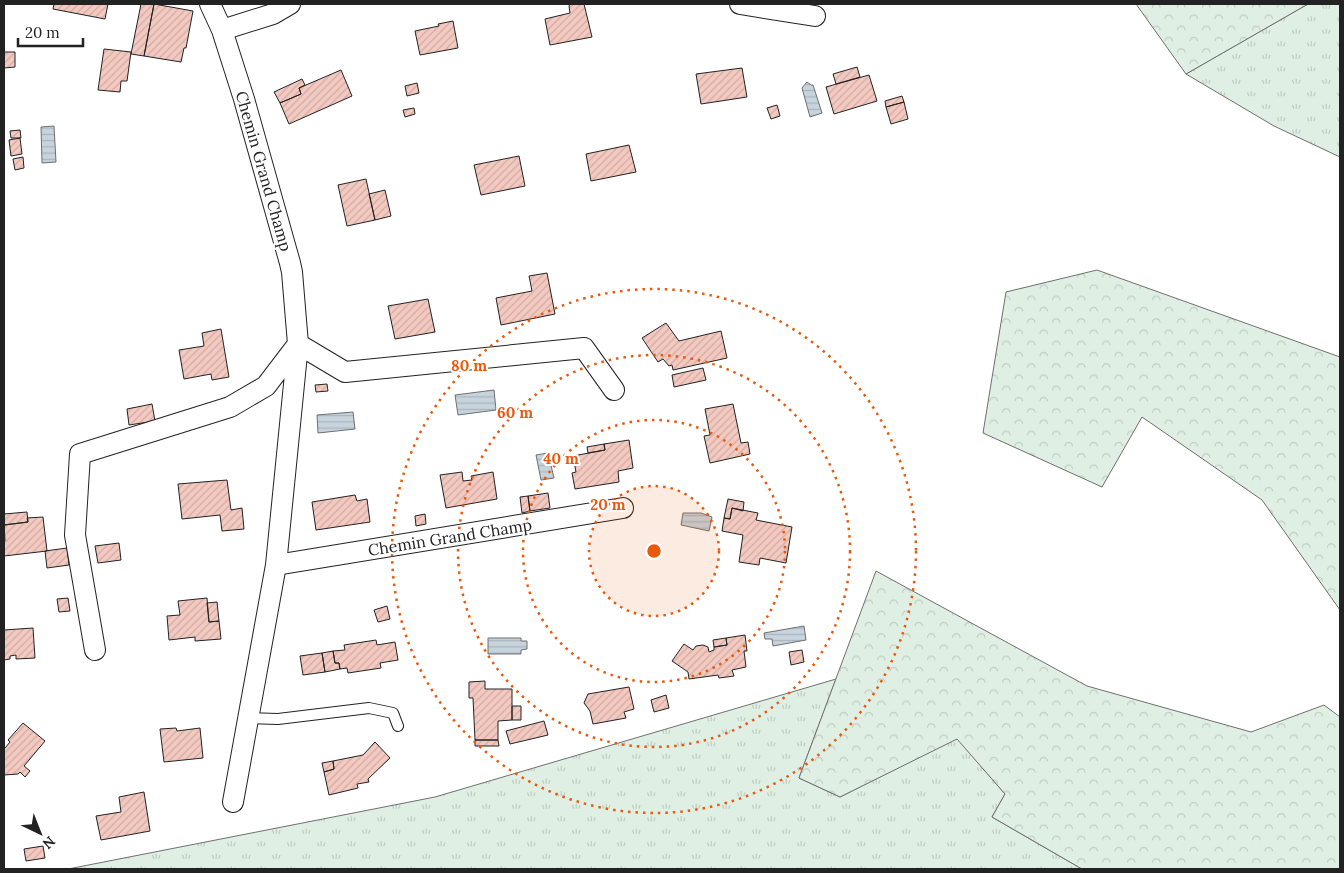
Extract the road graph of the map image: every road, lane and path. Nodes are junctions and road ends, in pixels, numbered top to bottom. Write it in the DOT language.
graph roads {
  1 [pos="206,4"];
  2 [pos="290,4"];
  3 [pos="740,4"];
  4 [pos="815,16"];
  5 [pos="222,30"];
  6 [pos="298,344"];
  7 [pos="614,390"];
  8 [pos="623,508"];
  9 [pos="276,565"];
  10 [pos="95,650"];
  11 [pos="248,718"];
  12 [pos="398,726"];
  13 [pos="233,802"];
  1 -- 5 [label="street, Chemin Grand Champ"];
  2 -- 5 [label="street"];
  3 -- 4 [label="street"];
  5 -- 6 [label="street, Chemin Grand Champ"];
  6 -- 7 [label="street"];
  6 -- 9 [label="street, Chemin Grand Champ"];
  6 -- 10 [label="street"];
  8 -- 9 [label="street, Chemin Grand Champ"];
  9 -- 11 [label="street, Chemin Grand Champ"];
  11 -- 12 [label="lane"];
  11 -- 13 [label="street, Chemin Grand Champ"];
}
